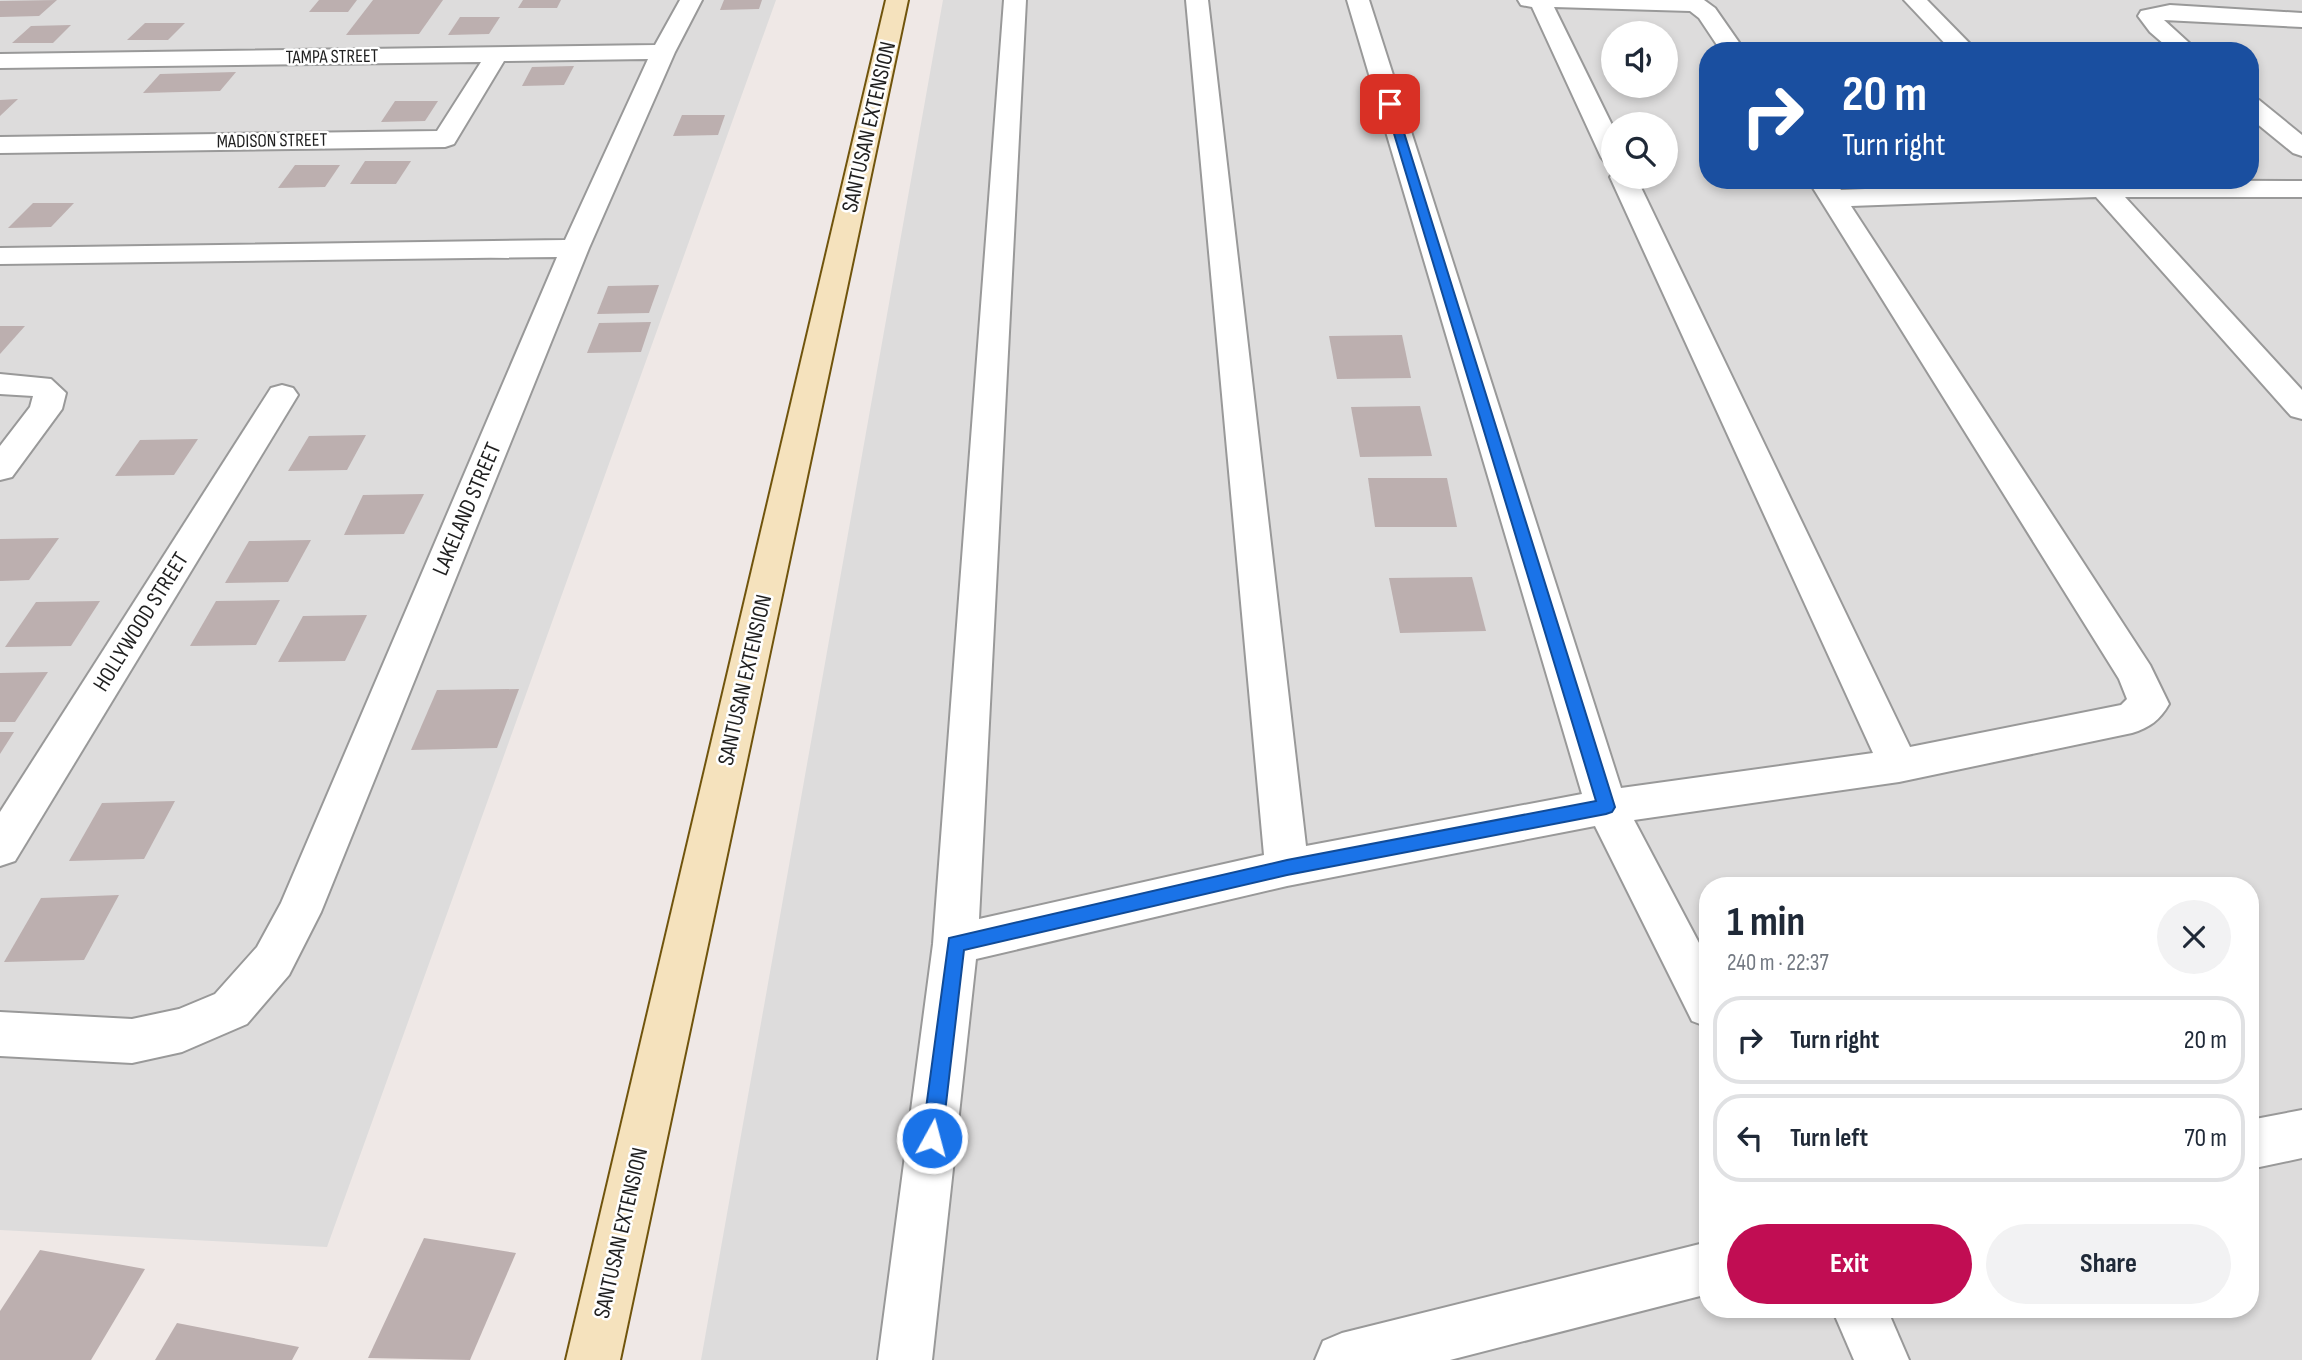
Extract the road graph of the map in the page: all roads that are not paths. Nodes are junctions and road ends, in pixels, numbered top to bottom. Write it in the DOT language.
graph roads {
  1 [pos="691,0"];
  2 [pos="897,0"];
  3 [pos="1015,0"];
  4 [pos="1197,0"];
  5 [pos="1358,0"];
  6 [pos="1914,0"];
  7 [pos="1535,1"];
  8 [pos="2302,20"];
  9 [pos="1727,42"];
  10 [pos="1956,42"];
  11 [pos="2176,42"];
  12 [pos="663,52"];
  13 [pos="497,54"];
  14 [pos="0,61"];
  15 [pos="2259,112"];
  16 [pos="1601,131"];
  17 [pos="0,145"];
  18 [pos="2302,148"];
  19 [pos="2259,188"];
  20 [pos="1629,189"];
  21 [pos="1827,189"];
  22 [pos="2104,189"];
  23 [pos="2302,189"];
  24 [pos="575,247"];
  25 [pos="0,256"];
  26 [pos="0,384"];
  27 [pos="282,395"];
  28 [pos="2302,409"];
  29 [pos="0,469"];
  30 [pos="1899,766"];
  31 [pos="1606,807"];
  32 [pos="0,848"];
  33 [pos="1287,868"];
  34 [pos="955,944"];
  35 [pos="1699,988"];
  36 [pos="0,1034"];
  37 [pos="2302,1134"];
  38 [pos="2259,1143"];
  39 [pos="1699,1270"];
  40 [pos="1863,1318"];
  41 [pos="593,1360"];
  42 [pos="905,1360"];
  43 [pos="1342,1360"];
  44 [pos="1882,1360"];
  1 -- 12 [label="street, LAKELAND STREET"];
  2 -- 41 [label="street, SANTUSAN EXTENSION"];
  3 -- 34 [label="street"];
  4 -- 33 [label="street"];
  5 -- 31 [label="street"];
  6 -- 10 [label="street"];
  7 -- 9 [label="street"];
  7 -- 16 [label="street"];
  8 -- 11 [label="street"];
  12 -- 13 [label="street, TAMPA STREET"];
  12 -- 24 [label="street, LAKELAND STREET"];
  13 -- 14 [label="street, TAMPA STREET"];
  13 -- 17 [label="street, MADISON STREET"];
  15 -- 18 [label="street"];
  19 -- 23 [label="street"];
  20 -- 30 [label="street"];
  21 -- 30 [label="street"];
  22 -- 28 [label="street"];
  24 -- 25 [label="street"];
  24 -- 36 [label="street, LAKELAND STREET"];
  26 -- 29 [label="street"];
  27 -- 32 [label="street, HOLLYWOOD STREET"];
  30 -- 31 [label="street"];
  31 -- 33 [label="street"];
  31 -- 35 [label="street"];
  33 -- 34 [label="street"];
  34 -- 42 [label="street"];
  37 -- 38 [label="street"];
  39 -- 43 [label="street"];
  40 -- 44 [label="street"];
}
